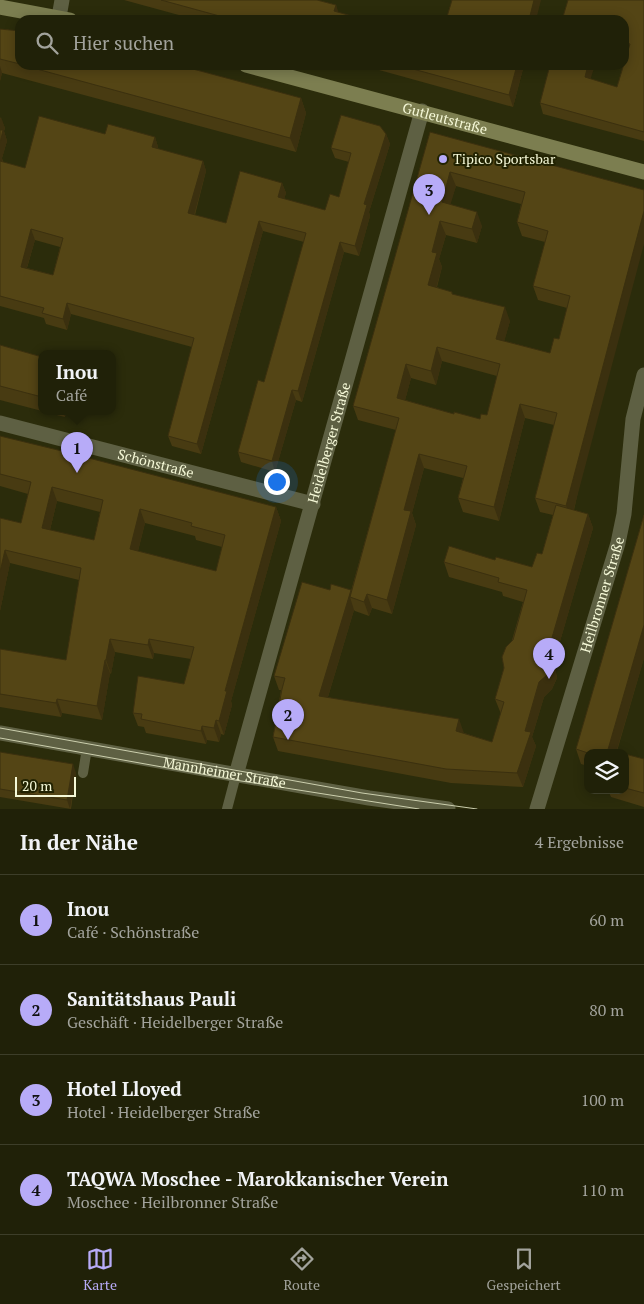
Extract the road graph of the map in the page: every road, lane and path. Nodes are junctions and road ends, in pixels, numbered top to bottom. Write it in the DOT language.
graph roads {
  1 [pos="62,0"];
  2 [pos="0,7"];
  3 [pos="43,15"];
  4 [pos="64,15"];
  5 [pos="265,70"];
  6 [pos="422,111"];
  7 [pos="644,172"];
  8 [pos="644,375"];
  9 [pos="0,423"];
  10 [pos="313,504"];
  11 [pos="0,733"];
  12 [pos="86,748"];
  13 [pos="83,773"];
  14 [pos="236,775"];
  15 [pos="226,809"];
  16 [pos="448,809"];
  17 [pos="537,809"];
  1 -- 4 [label="street"];
  2 -- 3 [label="main road"];
  5 -- 6 [label="main road, Gutleutstraße"];
  6 -- 7 [label="main road, Gutleutstraße"];
  6 -- 10 [label="street, Heidelberger Straße"];
  8 -- 17 [label="street, Heilbronner Straße"];
  9 -- 10 [label="street, Schönstraße"];
  10 -- 14 [label="street, Heidelberger Straße"];
  11 -- 12 [label="street, Mannheimer Straße"];
  12 -- 13 [label="lane"];
  12 -- 14 [label="street, Mannheimer Straße"];
  14 -- 15 [label="lane"];
  14 -- 16 [label="street, Mannheimer Straße"];
}
